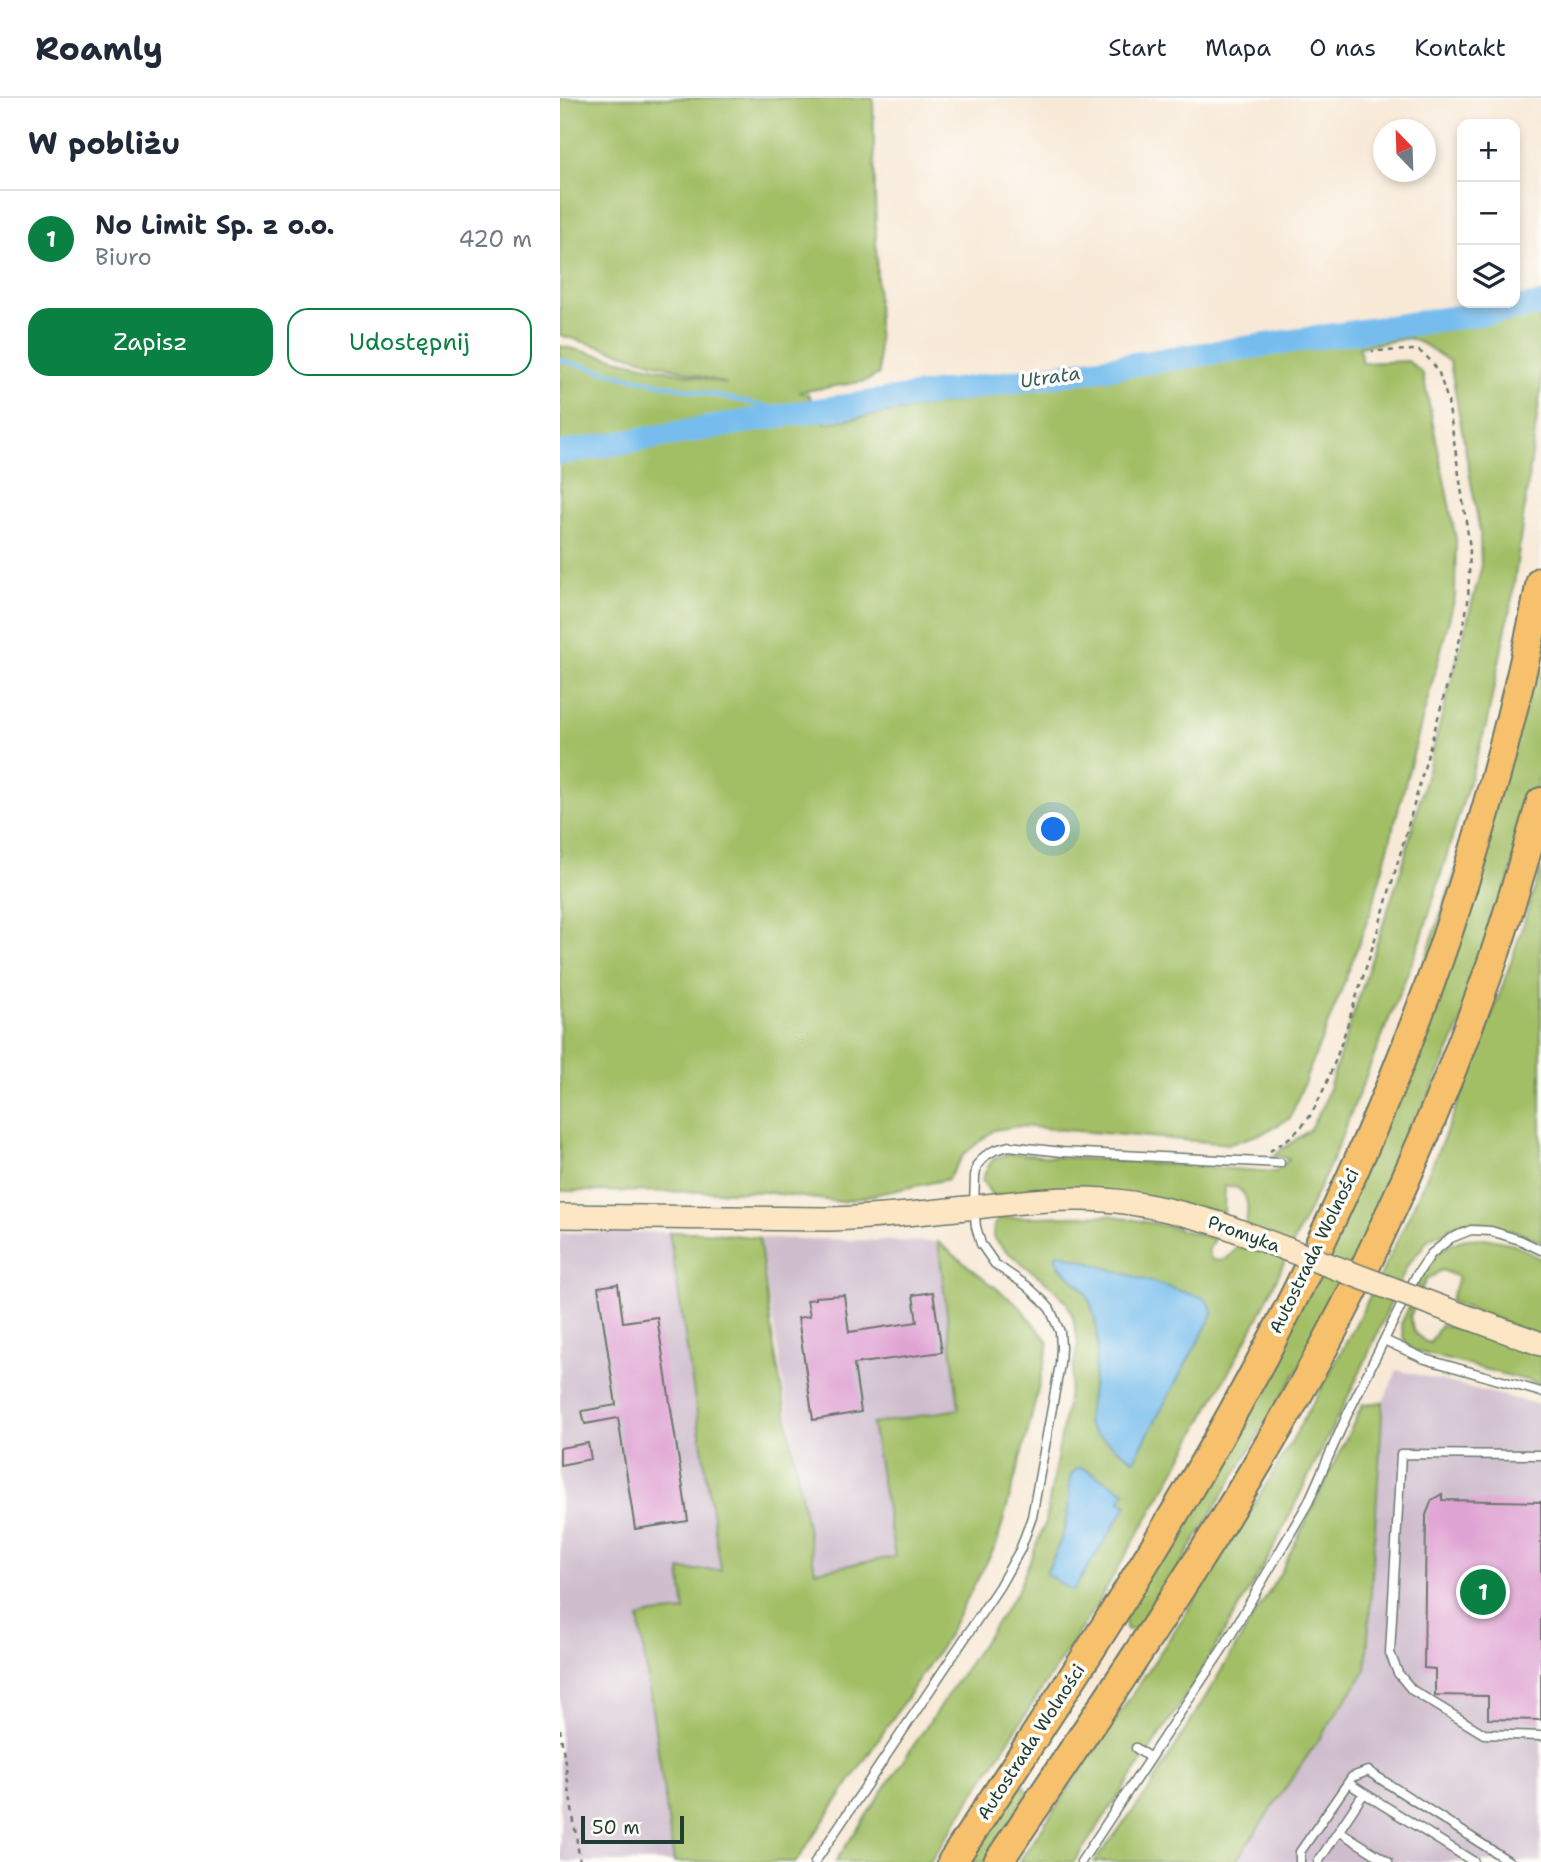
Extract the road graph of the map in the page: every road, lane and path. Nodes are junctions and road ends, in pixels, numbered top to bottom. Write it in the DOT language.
graph roads {
  1 [pos="1372,351"];
  2 [pos="1541,581"];
  3 [pos="1541,802"];
  4 [pos="1256,1161"];
  5 [pos="1280,1163"];
  6 [pos="974,1207"];
  7 [pos="560,1216"];
  8 [pos="1541,1250"];
  9 [pos="1384,1340"];
  10 [pos="1541,1344"];
  11 [pos="1541,1392"];
  12 [pos="1541,1455"];
  13 [pos="560,1729"];
  14 [pos="1541,1736"];
  15 [pos="1136,1748"];
  16 [pos="562,1753"];
  17 [pos="1150,1758"];
  18 [pos="1348,1783"];
  19 [pos="1364,1793"];
  20 [pos="1339,1831"];
  21 [pos="580,1862"];
  22 [pos="815,1862"];
  23 [pos="952,1862"];
  24 [pos="998,1862"];
  25 [pos="1081,1862"];
  26 [pos="1300,1862"];
  27 [pos="1318,1862"];
  28 [pos="1388,1862"];
  29 [pos="1474,1862"];
  30 [pos="1510,1862"];
  1 -- 4 [label="path"];
  2 -- 23 [label="highway, Autostrada Wolności"];
  3 -- 24 [label="highway"];
  4 -- 5 [label="lane"];
  4 -- 6 [label="lane"];
  6 -- 7 [label="street, Promyka"];
  6 -- 10 [label="street, Promyka, bridge"];
  6 -- 22 [label="lane"];
  8 -- 9 [label="lane"];
  9 -- 11 [label="lane"];
  9 -- 17 [label="lane"];
  12 -- 14 [label="lane"];
  13 -- 16 [label="path"];
  15 -- 17 [label="lane"];
  16 -- 21 [label="path"];
  17 -- 25 [label="lane"];
  18 -- 19 [label="lane"];
  18 -- 26 [label="lane"];
  18 -- 30 [label="lane"];
  19 -- 20 [label="lane"];
  19 -- 29 [label="lane"];
  20 -- 27 [label="lane"];
  20 -- 28 [label="lane"];
}
